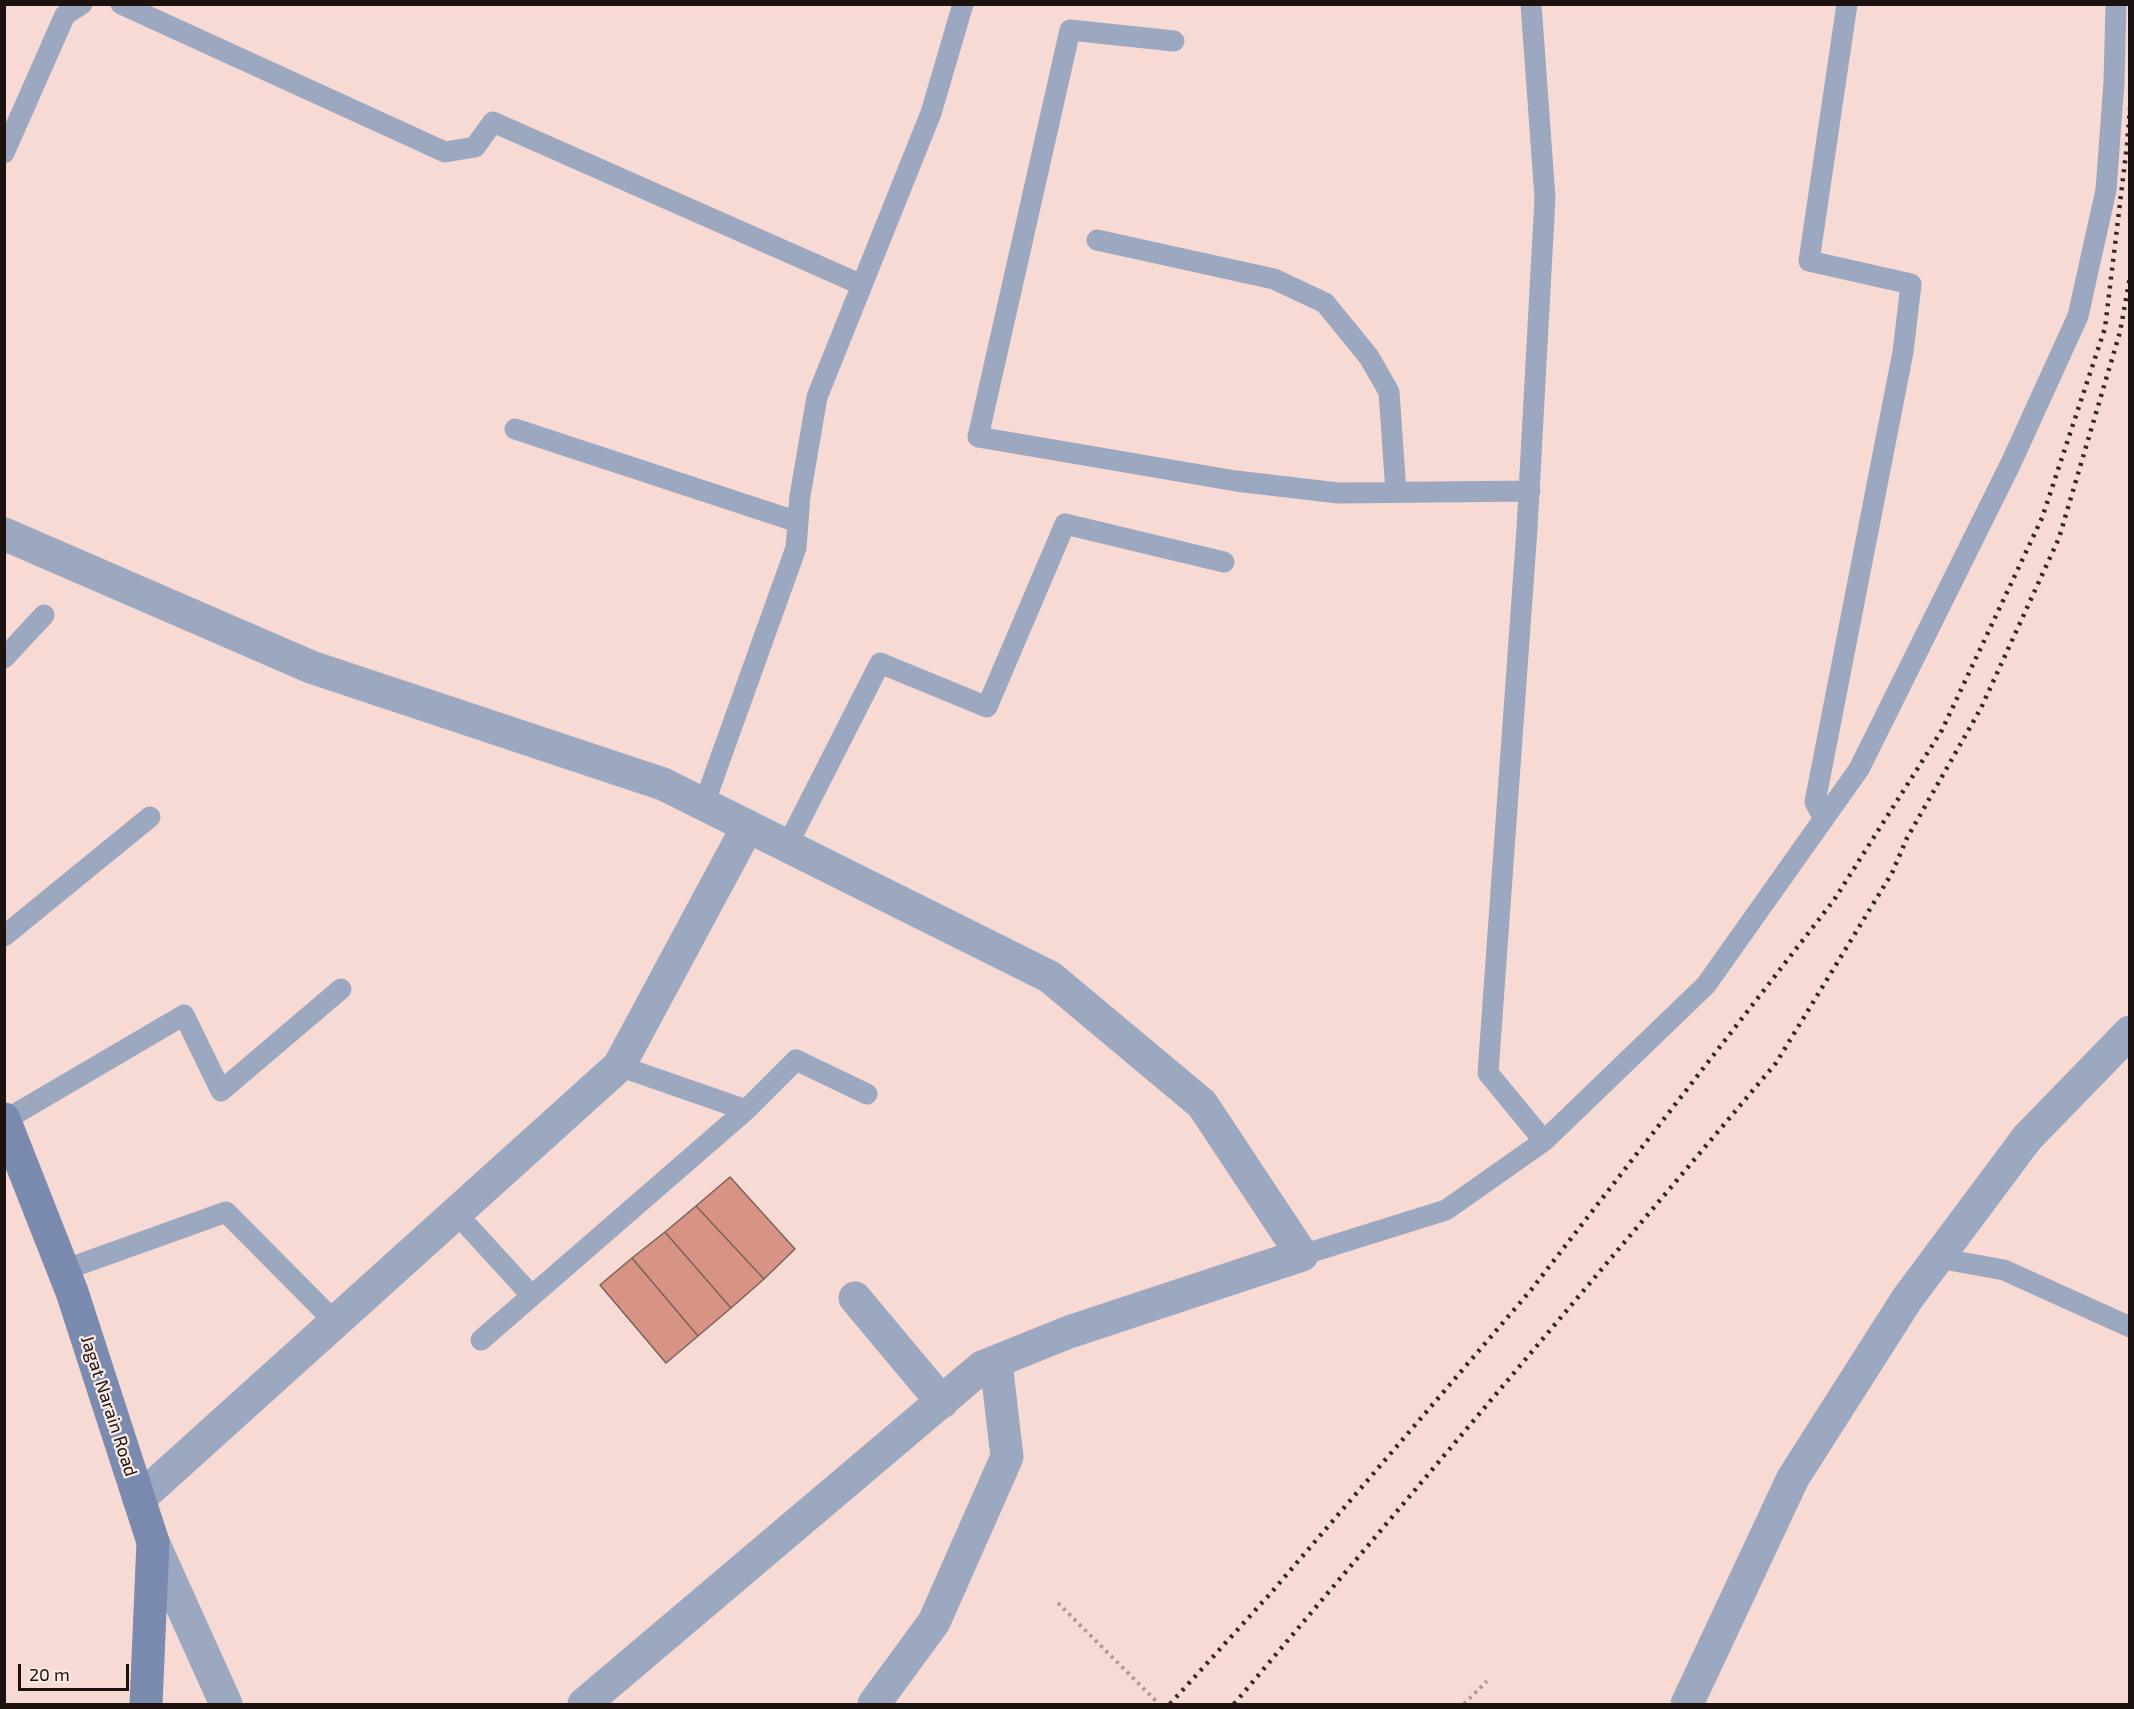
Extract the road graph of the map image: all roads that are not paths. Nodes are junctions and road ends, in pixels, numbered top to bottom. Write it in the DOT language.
graph roads {
  1 [pos="82,4"];
  2 [pos="121,4"];
  3 [pos="963,4"];
  4 [pos="1531,4"];
  5 [pos="1847,4"];
  6 [pos="2116,4"];
  7 [pos="1174,42"];
  8 [pos="11,121"];
  9 [pos="4,153"];
  10 [pos="1097,240"];
  11 [pos="862,285"];
  12 [pos="515,429"];
  13 [pos="1530,491"];
  14 [pos="1396,492"];
  15 [pos="798,522"];
  16 [pos="4,534"];
  17 [pos="1224,562"];
  18 [pos="44,615"];
  19 [pos="4,658"];
  20 [pos="704,804"];
  21 [pos="150,817"];
  22 [pos="1824,819"];
  23 [pos="748,826"];
  24 [pos="787,846"];
  25 [pos="4,936"];
  26 [pos="341,988"];
  27 [pos="2125,1046"];
  28 [pos="619,1066"];
  29 [pos="867,1094"];
  30 [pos="746,1110"];
  31 [pos="5,1120"];
  32 [pos="1544,1141"];
  33 [pos="456,1213"];
  34 [pos="1302,1255"];
  35 [pos="1938,1258"];
  36 [pos="64,1270"];
  37 [pos="532,1296"];
  38 [pos="855,1298"];
  39 [pos="335,1322"];
  40 [pos="2130,1327"];
  41 [pos="481,1340"];
  42 [pos="996,1362"];
  43 [pos="942,1402"];
  44 [pos="139,1499"];
  45 [pos="153,1542"];
  46 [pos="1694,1701"];
  47 [pos="146,1704"];
  48 [pos="226,1704"];
  49 [pos="584,1704"];
  50 [pos="874,1704"];
  1 -- 8 [label="lane"];
  2 -- 11 [label="lane"];
  3 -- 11 [label="lane"];
  4 -- 13 [label="lane"];
  5 -- 22 [label="lane"];
  6 -- 22 [label="lane"];
  7 -- 14 [label="lane"];
  8 -- 9 [label="lane"];
  10 -- 14 [label="lane"];
  11 -- 15 [label="lane"];
  12 -- 15 [label="lane"];
  13 -- 14 [label="lane"];
  13 -- 32 [label="lane"];
  15 -- 20 [label="lane"];
  16 -- 20 [label="street"];
  17 -- 24 [label="lane"];
  18 -- 19 [label="lane"];
  20 -- 23 [label="street"];
  21 -- 25 [label="lane"];
  22 -- 32 [label="lane"];
  23 -- 24 [label="street"];
  23 -- 28 [label="street"];
  24 -- 34 [label="street"];
  26 -- 31 [label="lane"];
  27 -- 35 [label="street"];
  28 -- 30 [label="lane"];
  28 -- 33 [label="street"];
  29 -- 30 [label="lane"];
  30 -- 37 [label="lane"];
  31 -- 36 [label="street, Jagat Narain Road"];
  32 -- 34 [label="lane"];
  33 -- 37 [label="lane"];
  33 -- 39 [label="street"];
  34 -- 42 [label="street"];
  35 -- 40 [label="lane"];
  35 -- 46 [label="street"];
  36 -- 39 [label="lane"];
  36 -- 44 [label="street, Jagat Narain Road"];
  37 -- 41 [label="lane"];
  38 -- 43 [label="street"];
  39 -- 44 [label="street"];
  42 -- 43 [label="street"];
  42 -- 50 [label="street"];
  43 -- 49 [label="street"];
  44 -- 45 [label="street, Jagat Narain Road"];
  45 -- 47 [label="street, Jagat Narain Road"];
  45 -- 48 [label="street"];
}
